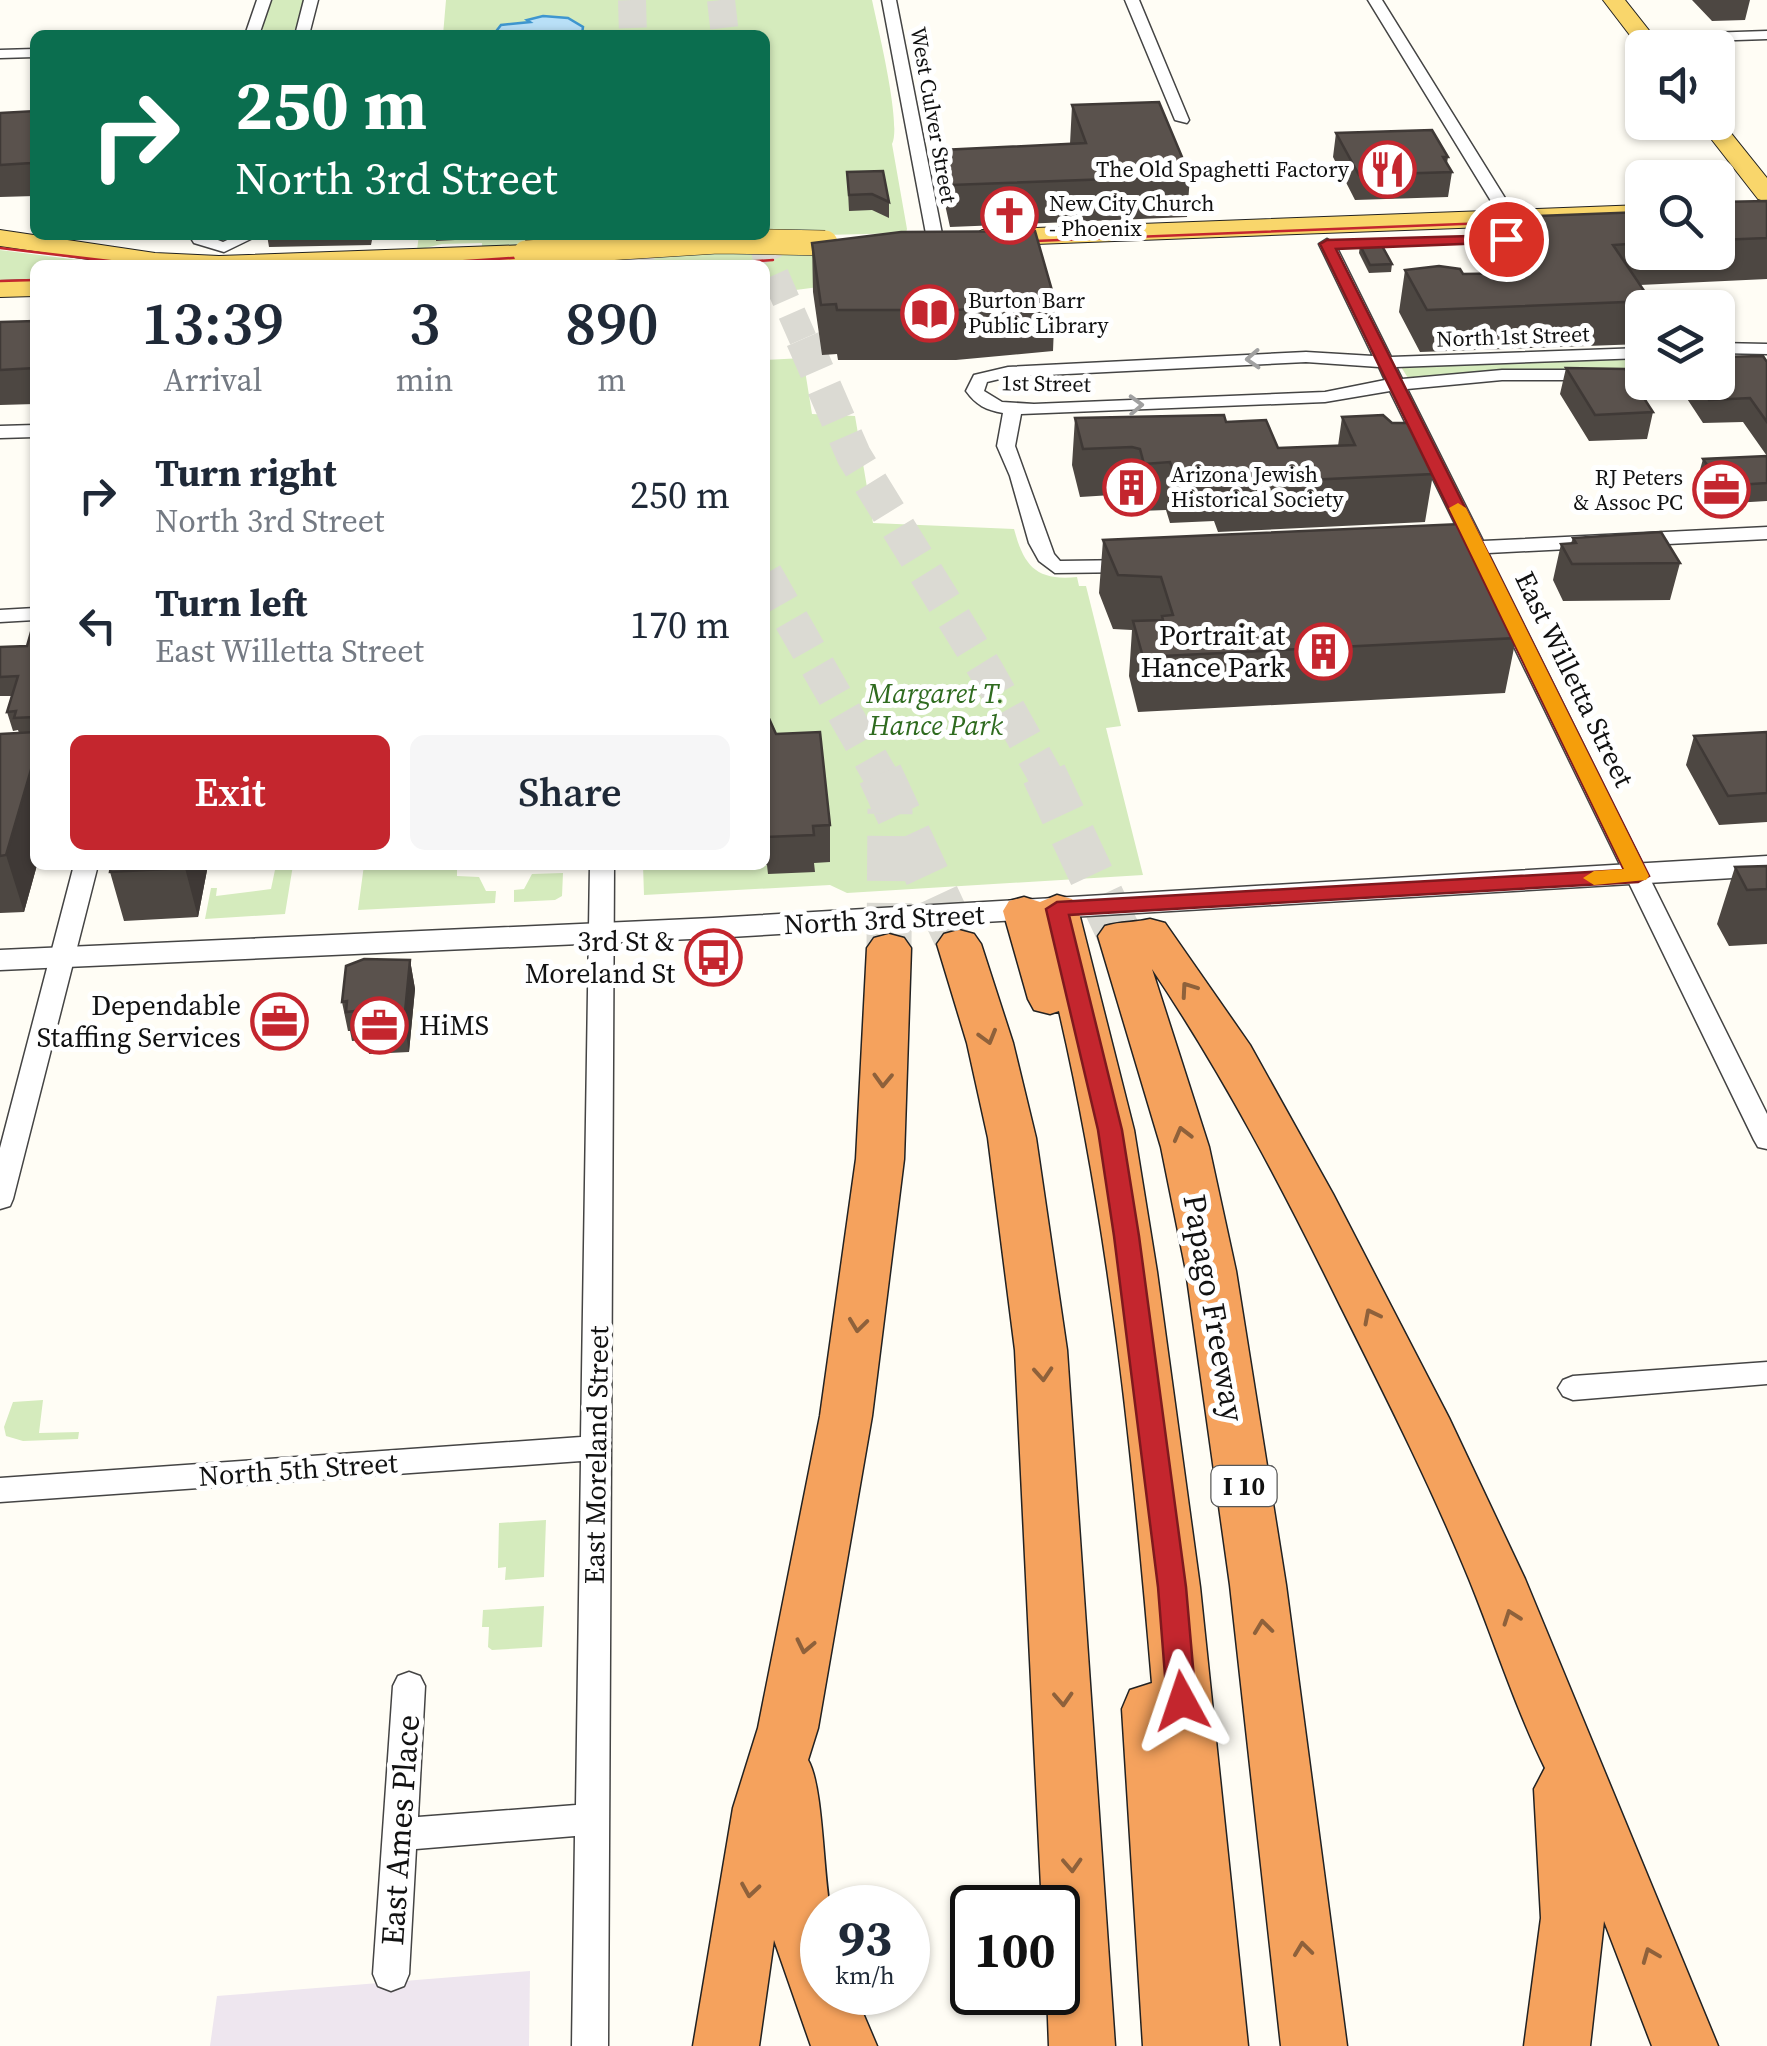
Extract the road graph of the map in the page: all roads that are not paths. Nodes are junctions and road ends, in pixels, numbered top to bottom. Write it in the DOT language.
graph roads {
  1 [pos="264,0"];
  2 [pos="311,0"];
  3 [pos="889,0"];
  4 [pos="1132,0"];
  5 [pos="1375,0"];
  6 [pos="1614,0"];
  7 [pos="254,30"];
  8 [pos="303,30"];
  9 [pos="1638,30"];
  10 [pos="1767,34"];
  11 [pos="1735,36"];
  12 [pos="30,53"];
  13 [pos="0,54"];
  14 [pos="1182,120"];
  15 [pos="1722,140"];
  16 [pos="1762,202"];
  17 [pos="1625,214"];
  18 [pos="1510,219"];
  19 [pos="1625,235"];
  20 [pos="0,238"];
  21 [pos="30,239"];
  22 [pos="45,240"];
  23 [pos="200,240"];
  24 [pos="244,240"];
  25 [pos="1327,244"];
  26 [pos="924,246"];
  27 [pos="221,256"];
  28 [pos="155,260"];
  29 [pos="155,260"];
  30 [pos="770,266"];
  31 [pos="30,288"];
  32 [pos="0,289"];
  33 [pos="1735,349"];
  34 [pos="1767,350"];
  35 [pos="1625,355"];
  36 [pos="1306,357"];
  37 [pos="1385,362"];
  38 [pos="1767,366"];
  39 [pos="1735,368"];
  40 [pos="1625,375"];
  41 [pos="1397,386"];
  42 [pos="1344,393"];
  43 [pos="1013,409"];
  44 [pos="30,431"];
  45 [pos="0,432"];
  46 [pos="1767,534"];
  47 [pos="1477,547"];
  48 [pos="1446,548"];
  49 [pos="1162,564"];
  50 [pos="30,614"];
  51 [pos="0,616"];
  52 [pos="1767,866"];
  53 [pos="85,870"];
  54 [pos="602,870"];
  55 [pos="1638,876"];
  56 [pos="1040,910"];
  57 [pos="601,932"];
  58 [pos="960,944"];
  59 [pos="889,948"];
  60 [pos="62,957"];
  61 [pos="0,960"];
  62 [pos="1767,1140"];
  63 [pos="0,1199"];
  64 [pos="1767,1373"];
  65 [pos="1573,1388"];
  66 [pos="596,1448"];
  67 [pos="0,1490"];
  68 [pos="409,1686"];
  69 [pos="1546,1709"];
  70 [pos="788,1728"];
  71 [pos="593,1819"];
  72 [pos="400,1834"];
  73 [pos="391,1974"];
  74 [pos="590,2046"];
  75 [pos="726,2046"];
  76 [pos="844,2046"];
  77 [pos="1082,2046"];
  78 [pos="1176,2046"];
  79 [pos="1215,2046"];
  80 [pos="1314,2046"];
  81 [pos="1558,2046"];
  82 [pos="1685,2046"];
  1 -- 7 [label="street"];
  2 -- 8 [label="street"];
  3 -- 26 [label="street, West Culver Street"];
  4 -- 14 [label="street"];
  5 -- 18 [label="street"];
  6 -- 9 [label="main road"];
  10 -- 11 [label="street"];
  12 -- 13 [label="street"];
  15 -- 16 [label="main road"];
  17 -- 18 [label="main road"];
  18 -- 26 [label="main road"];
  19 -- 25 [label="main road"];
  20 -- 21 [label="main road"];
  22 -- 29 [label="main road"];
  23 -- 27 [label="street"];
  24 -- 27 [label="street"];
  25 -- 26 [label="main road"];
  25 -- 37 [label="street, East Willetta Street"];
  27 -- 28 [label="main road"];
  27 -- 30 [label="main road, bridge"];
  31 -- 32 [label="main road"];
  33 -- 34 [label="street"];
  35 -- 37 [label="street, North 1st Street"];
  36 -- 37 [label="street, 1st Street"];
  36 -- 42 [label="street, 1st Street"];
  36 -- 43 [label="street, 1st Street, one-way"];
  37 -- 41 [label="street, East Willetta Street"];
  38 -- 39 [label="street"];
  40 -- 41 [label="street, North 1st Street"];
  41 -- 42 [label="street, 1st Street"];
  41 -- 47 [label="street, East Willetta Street"];
  43 -- 42 [label="street, 1st Street, one-way"];
  43 -- 49 [label="street"];
  44 -- 45 [label="street"];
  46 -- 47 [label="street"];
  47 -- 48 [label="street"];
  47 -- 55 [label="street, East Willetta Street"];
  50 -- 51 [label="street"];
  52 -- 55 [label="street, North 3rd Street"];
  53 -- 60 [label="street"];
  54 -- 57 [label="street, East Moreland Street"];
  55 -- 56 [label="street, North 3rd Street"];
  55 -- 62 [label="street, East Willetta Street"];
  56 -- 57 [label="street, North 3rd Street"];
  56 -- 78 [label="highway"];
  56 -- 79 [label="highway"];
  57 -- 60 [label="street, North 3rd Street"];
  57 -- 66 [label="street, East Moreland Street"];
  58 -- 77 [label="highway, one-way"];
  59 -- 70 [label="highway, one-way"];
  60 -- 61 [label="street, North 3rd Street"];
  60 -- 63 [label="street"];
  64 -- 65 [label="street"];
  66 -- 67 [label="street, North 5th Street"];
  66 -- 71 [label="street, East Moreland Street"];
  68 -- 72 [label="street, East Ames Place"];
  69 -- 80 [label="highway, Papago Freeway / I 10"];
  69 -- 81 [label="highway"];
  82 -- 69 [label="highway, one-way"];
  70 -- 75 [label="highway, one-way"];
  70 -- 76 [label="highway"];
  71 -- 72 [label="street"];
  71 -- 74 [label="street, East Moreland Street"];
  72 -- 73 [label="street, East Ames Place"];
}
